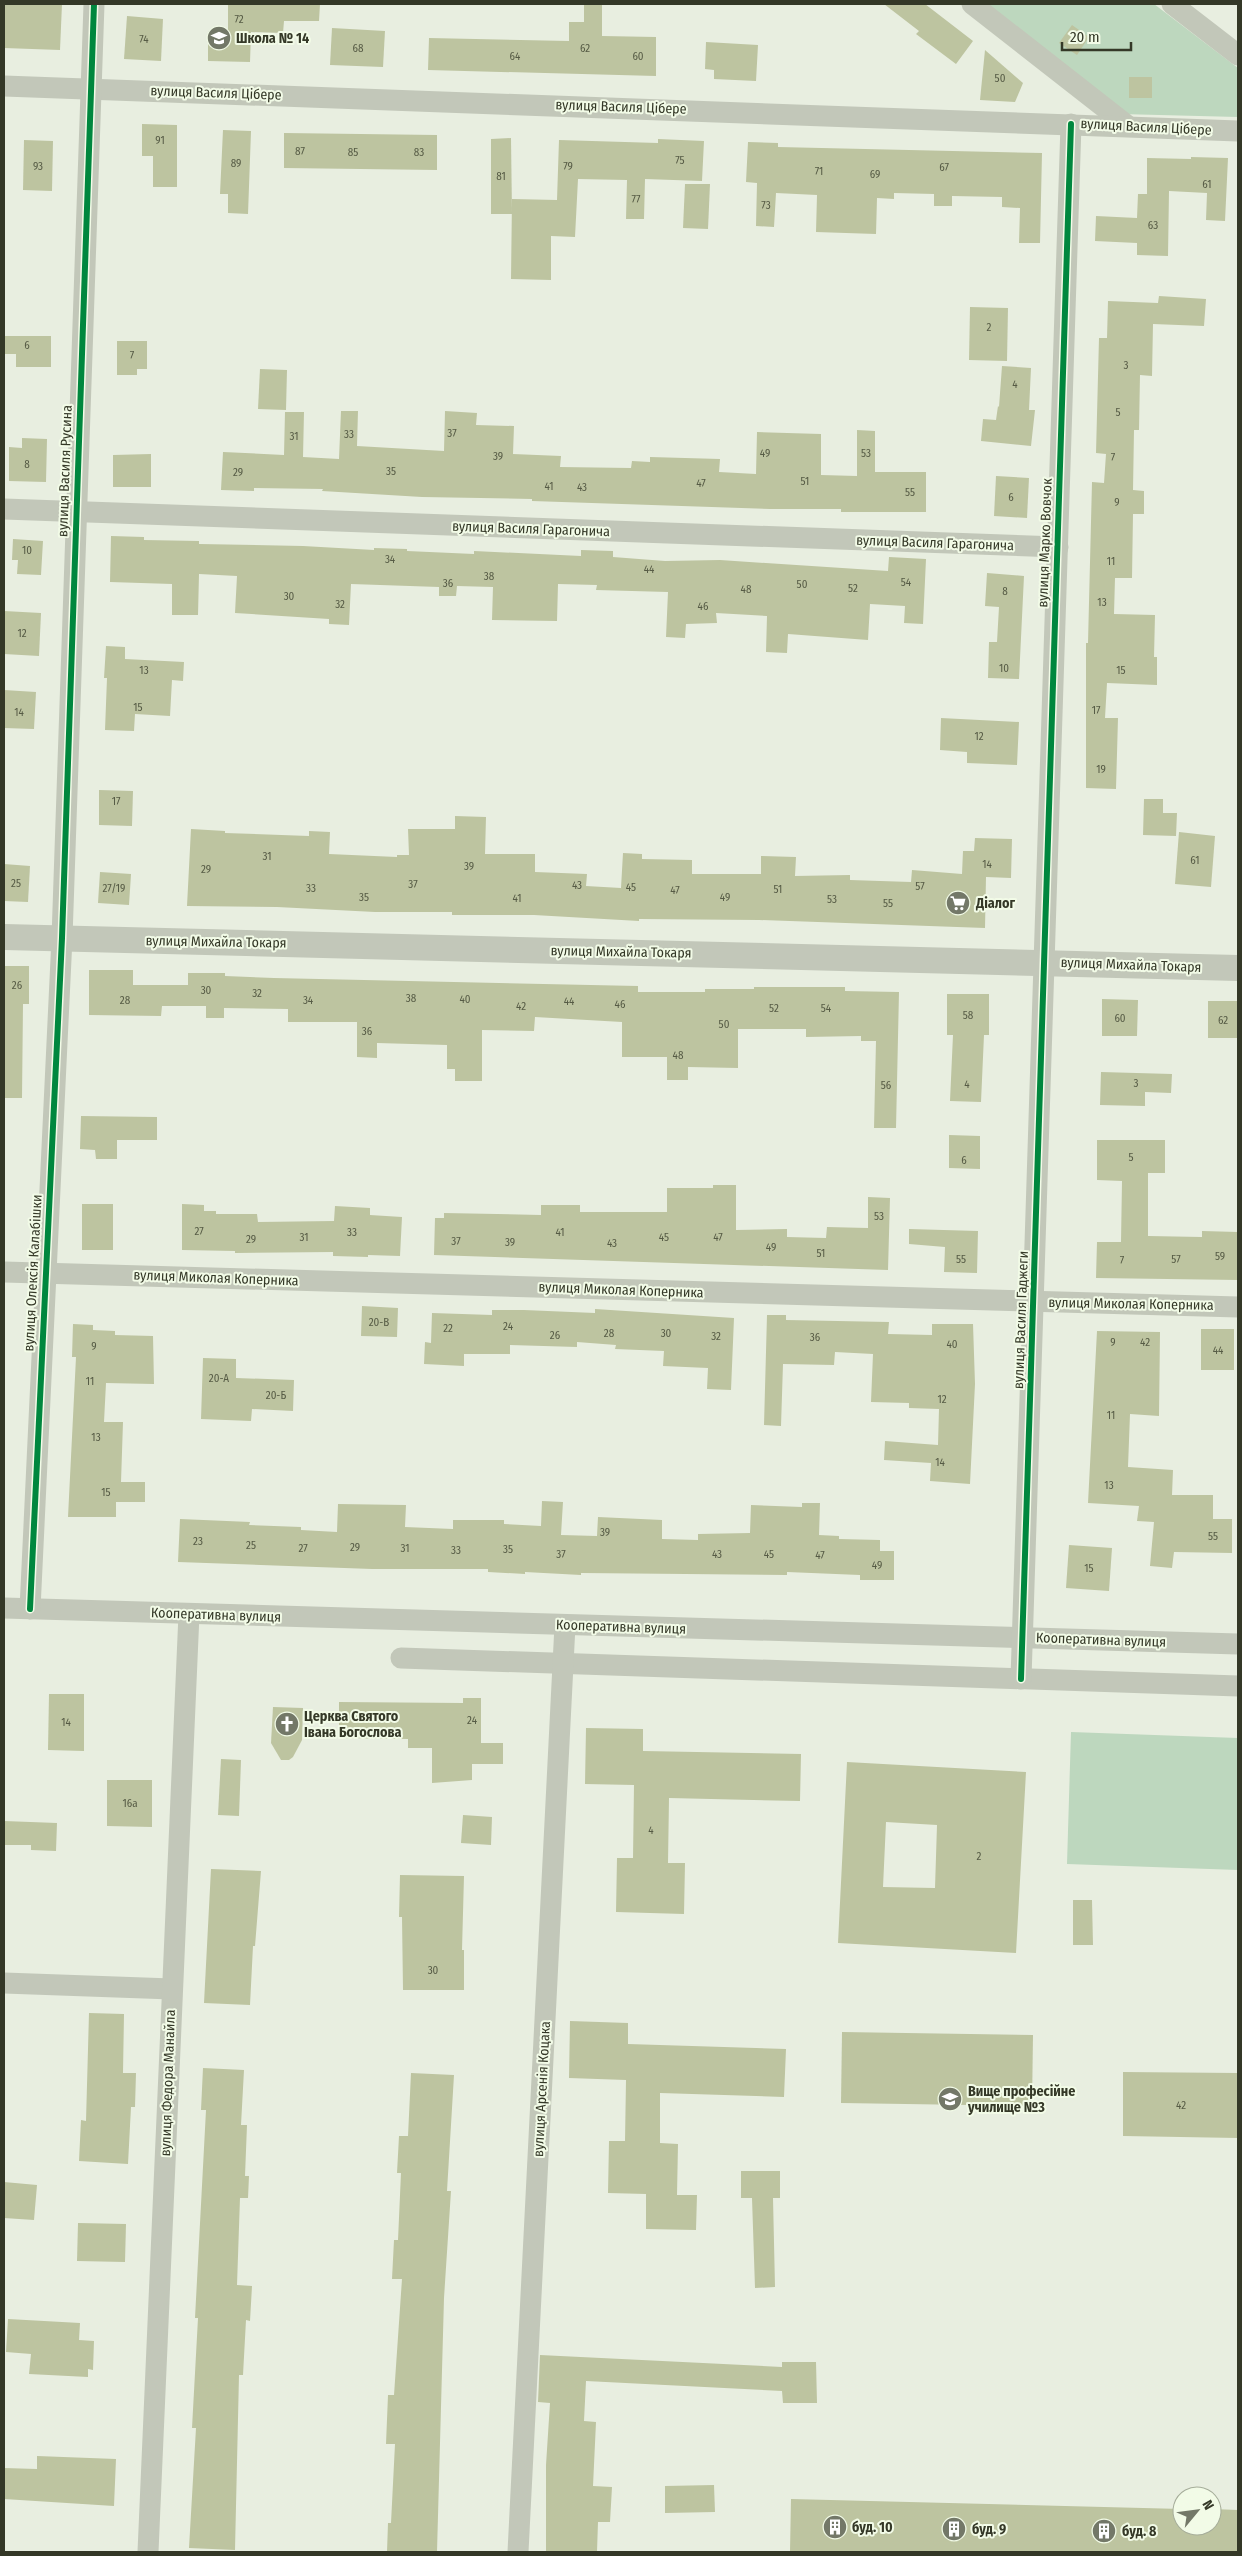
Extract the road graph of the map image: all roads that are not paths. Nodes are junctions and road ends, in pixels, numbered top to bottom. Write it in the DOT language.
graph roads {
  1 [pos="94,4"];
  2 [pos="972,4"];
  3 [pos="1172,4"];
  4 [pos="1238,54"];
  5 [pos="4,86"];
  6 [pos="93,88"];
  7 [pos="1071,124"];
  8 [pos="1128,126"];
  9 [pos="1238,131"];
  10 [pos="4,509"];
  11 [pos="75,512"];
  12 [pos="1058,547"];
  13 [pos="4,937"];
  14 [pos="62,938"];
  15 [pos="1042,962"];
  16 [pos="1238,968"];
  17 [pos="4,1272"];
  18 [pos="45,1273"];
  19 [pos="1034,1302"];
  20 [pos="1238,1307"];
  21 [pos="4,1608"];
  22 [pos="30,1609"];
  23 [pos="189,1614"];
  24 [pos="565,1626"];
  25 [pos="1021,1638"];
  26 [pos="1238,1644"];
  27 [pos="401,1658"];
  28 [pos="564,1662"];
  29 [pos="1021,1679"];
  30 [pos="1238,1686"];
  31 [pos="4,1983"];
  32 [pos="172,1989"];
  33 [pos="148,2552"];
  34 [pos="518,2552"];
  1 -- 6 [label="street, вулиця Василя Русина"];
  2 -- 8 [label="street"];
  3 -- 4 [label="street"];
  5 -- 6 [label="street, вулиця Василя Цібере"];
  6 -- 7 [label="street, вулиця Василя Цібере"];
  6 -- 11 [label="street, вулиця Василя Русина"];
  7 -- 8 [label="street, вулиця Василя Цібере"];
  7 -- 12 [label="street, вулиця Марко Вовчок"];
  8 -- 9 [label="street, вулиця Василя Цібере"];
  10 -- 11 [label="street, вулиця Василя Гарагонича"];
  11 -- 12 [label="street, вулиця Василя Гарагонича"];
  11 -- 14 [label="street, вулиця Василя Русина"];
  12 -- 15 [label="street, вулиця Марко Вовчок"];
  13 -- 14 [label="street, вулиця Михайла Токаря"];
  14 -- 15 [label="street, вулиця Михайла Токаря"];
  14 -- 18 [label="street, вулиця Олексія Калабішки"];
  15 -- 16 [label="street, вулиця Михайла Токаря"];
  15 -- 19 [label="street, вулиця Василя Гаджеги"];
  17 -- 18 [label="street, вулиця Миколая Коперника"];
  18 -- 19 [label="street, вулиця Миколая Коперника"];
  18 -- 22 [label="street, вулиця Олексія Калабішки"];
  19 -- 20 [label="street, вулиця Миколая Коперника"];
  19 -- 25 [label="street, вулиця Василя Гаджеги"];
  21 -- 22 [label="street, Кооперативна вулиця"];
  22 -- 23 [label="street, Кооперативна вулиця"];
  23 -- 24 [label="street, Кооперативна вулиця"];
  23 -- 32 [label="street, вулиця Федора Манайла"];
  24 -- 25 [label="street, Кооперативна вулиця"];
  24 -- 28 [label="street, вулиця Арсенія Коцака"];
  25 -- 26 [label="street, Кооперативна вулиця"];
  25 -- 29 [label="street, вулиця Василя Гаджеги"];
  27 -- 28 [label="street"];
  28 -- 29 [label="street"];
  28 -- 34 [label="street, вулиця Арсенія Коцака"];
  29 -- 30 [label="street"];
  31 -- 32 [label="street"];
  32 -- 33 [label="street, вулиця Федора Манайла"];
}
